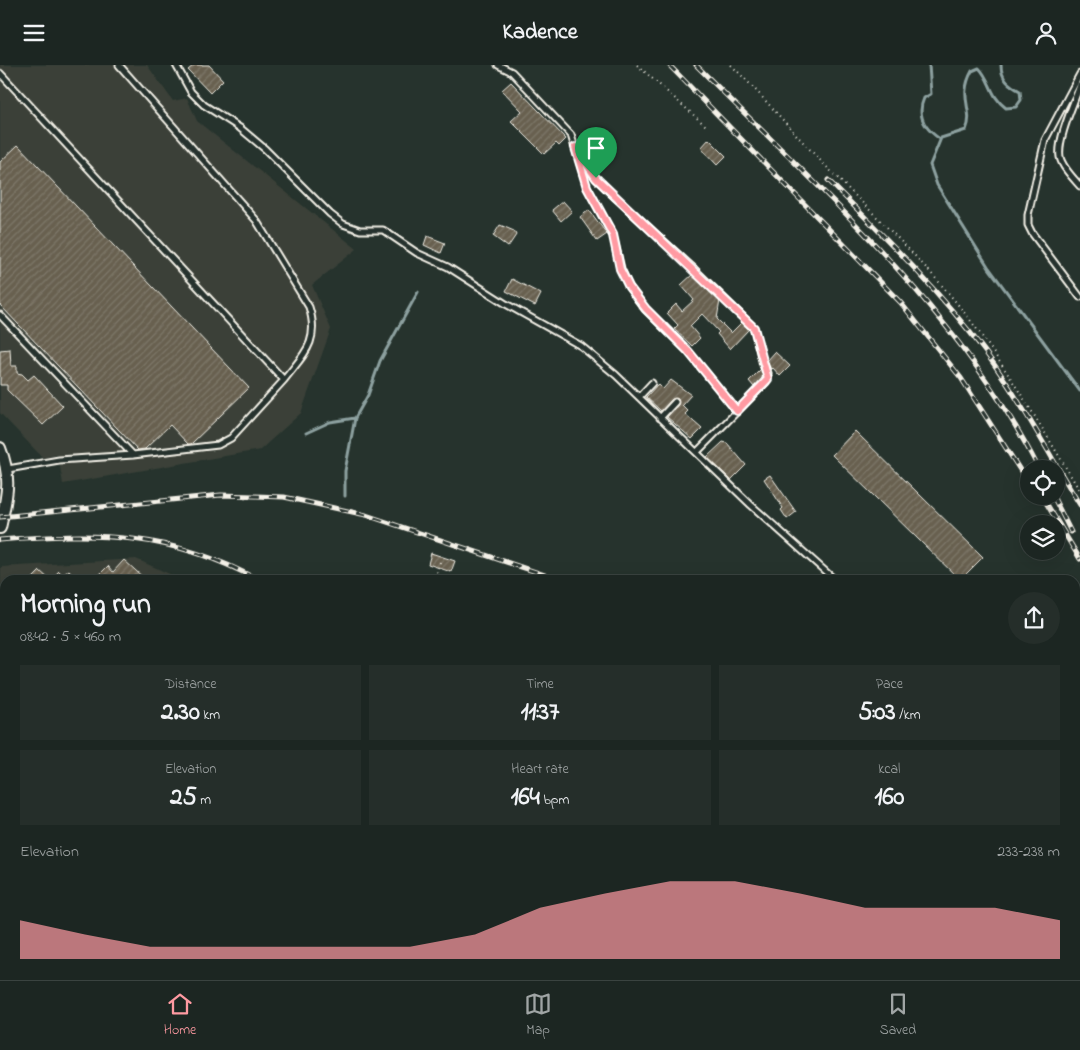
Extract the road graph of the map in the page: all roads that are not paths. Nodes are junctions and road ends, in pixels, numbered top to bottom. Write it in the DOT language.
graph roads {
  1 [pos="119,65"];
  2 [pos="176,65"];
  3 [pos="498,65"];
  4 [pos="0,73"];
  5 [pos="1080,74"];
  6 [pos="1080,85"];
  7 [pos="575,147"];
  8 [pos="1080,186"];
  9 [pos="1080,297"];
  10 [pos="0,315"];
  11 [pos="284,380"];
  12 [pos="652,383"];
  13 [pos="639,397"];
  14 [pos="675,402"];
  15 [pos="737,411"];
  16 [pos="660,418"];
  17 [pos="0,447"];
  18 [pos="697,452"];
  19 [pos="133,455"];
  20 [pos="4,470"];
  21 [pos="0,477"];
  22 [pos="6,495"];
  23 [pos="0,528"];
  24 [pos="829,575"];
  1 -- 11 [label="lane"];
  2 -- 13 [label="lane"];
  3 -- 7 [label="lane"];
  4 -- 11 [label="lane"];
  5 -- 9 [label="lane"];
  6 -- 8 [label="lane"];
  7 -- 15 [label="lane"];
  7 -- 15 [label="lane"];
  10 -- 19 [label="lane"];
  11 -- 19 [label="lane"];
  12 -- 13 [label="lane"];
  13 -- 16 [label="lane"];
  14 -- 16 [label="lane"];
  15 -- 18 [label="lane"];
  16 -- 18 [label="lane"];
  17 -- 20 [label="street"];
  18 -- 24 [label="lane"];
  19 -- 20 [label="lane"];
  20 -- 22 [label="street"];
  21 -- 22 [label="street"];
  22 -- 23 [label="street"];
}
